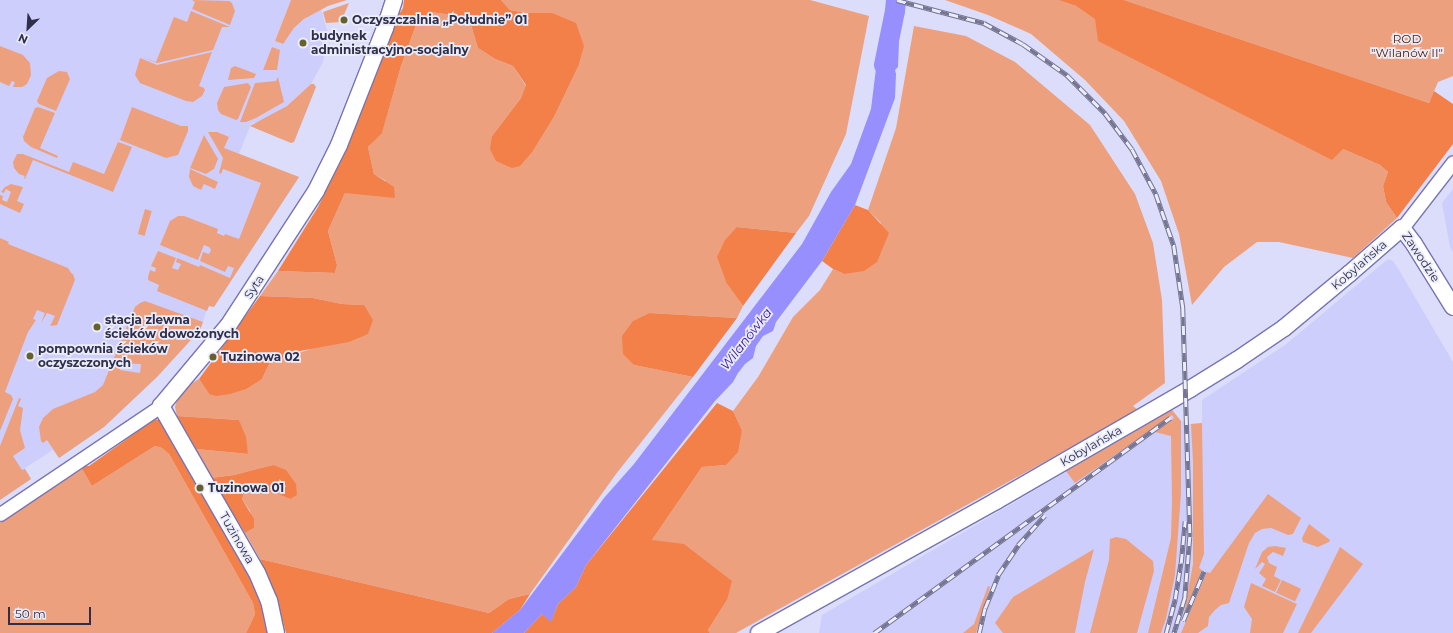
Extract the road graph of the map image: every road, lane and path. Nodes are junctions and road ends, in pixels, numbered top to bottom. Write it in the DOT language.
graph roads {
  1 [pos="394,0"];
  2 [pos="1453,162"];
  3 [pos="1402,228"];
  4 [pos="1453,307"];
  5 [pos="161,406"];
  6 [pos="0,514"];
  7 [pos="276,633"];
  8 [pos="759,633"];
  1 -- 5 [label="street, Syta"];
  2 -- 3 [label="street"];
  3 -- 4 [label="street, Zawodzie"];
  3 -- 8 [label="street, Kobylańska"];
  5 -- 6 [label="street, Syta"];
  5 -- 7 [label="street, Tuzinowa"];
}
